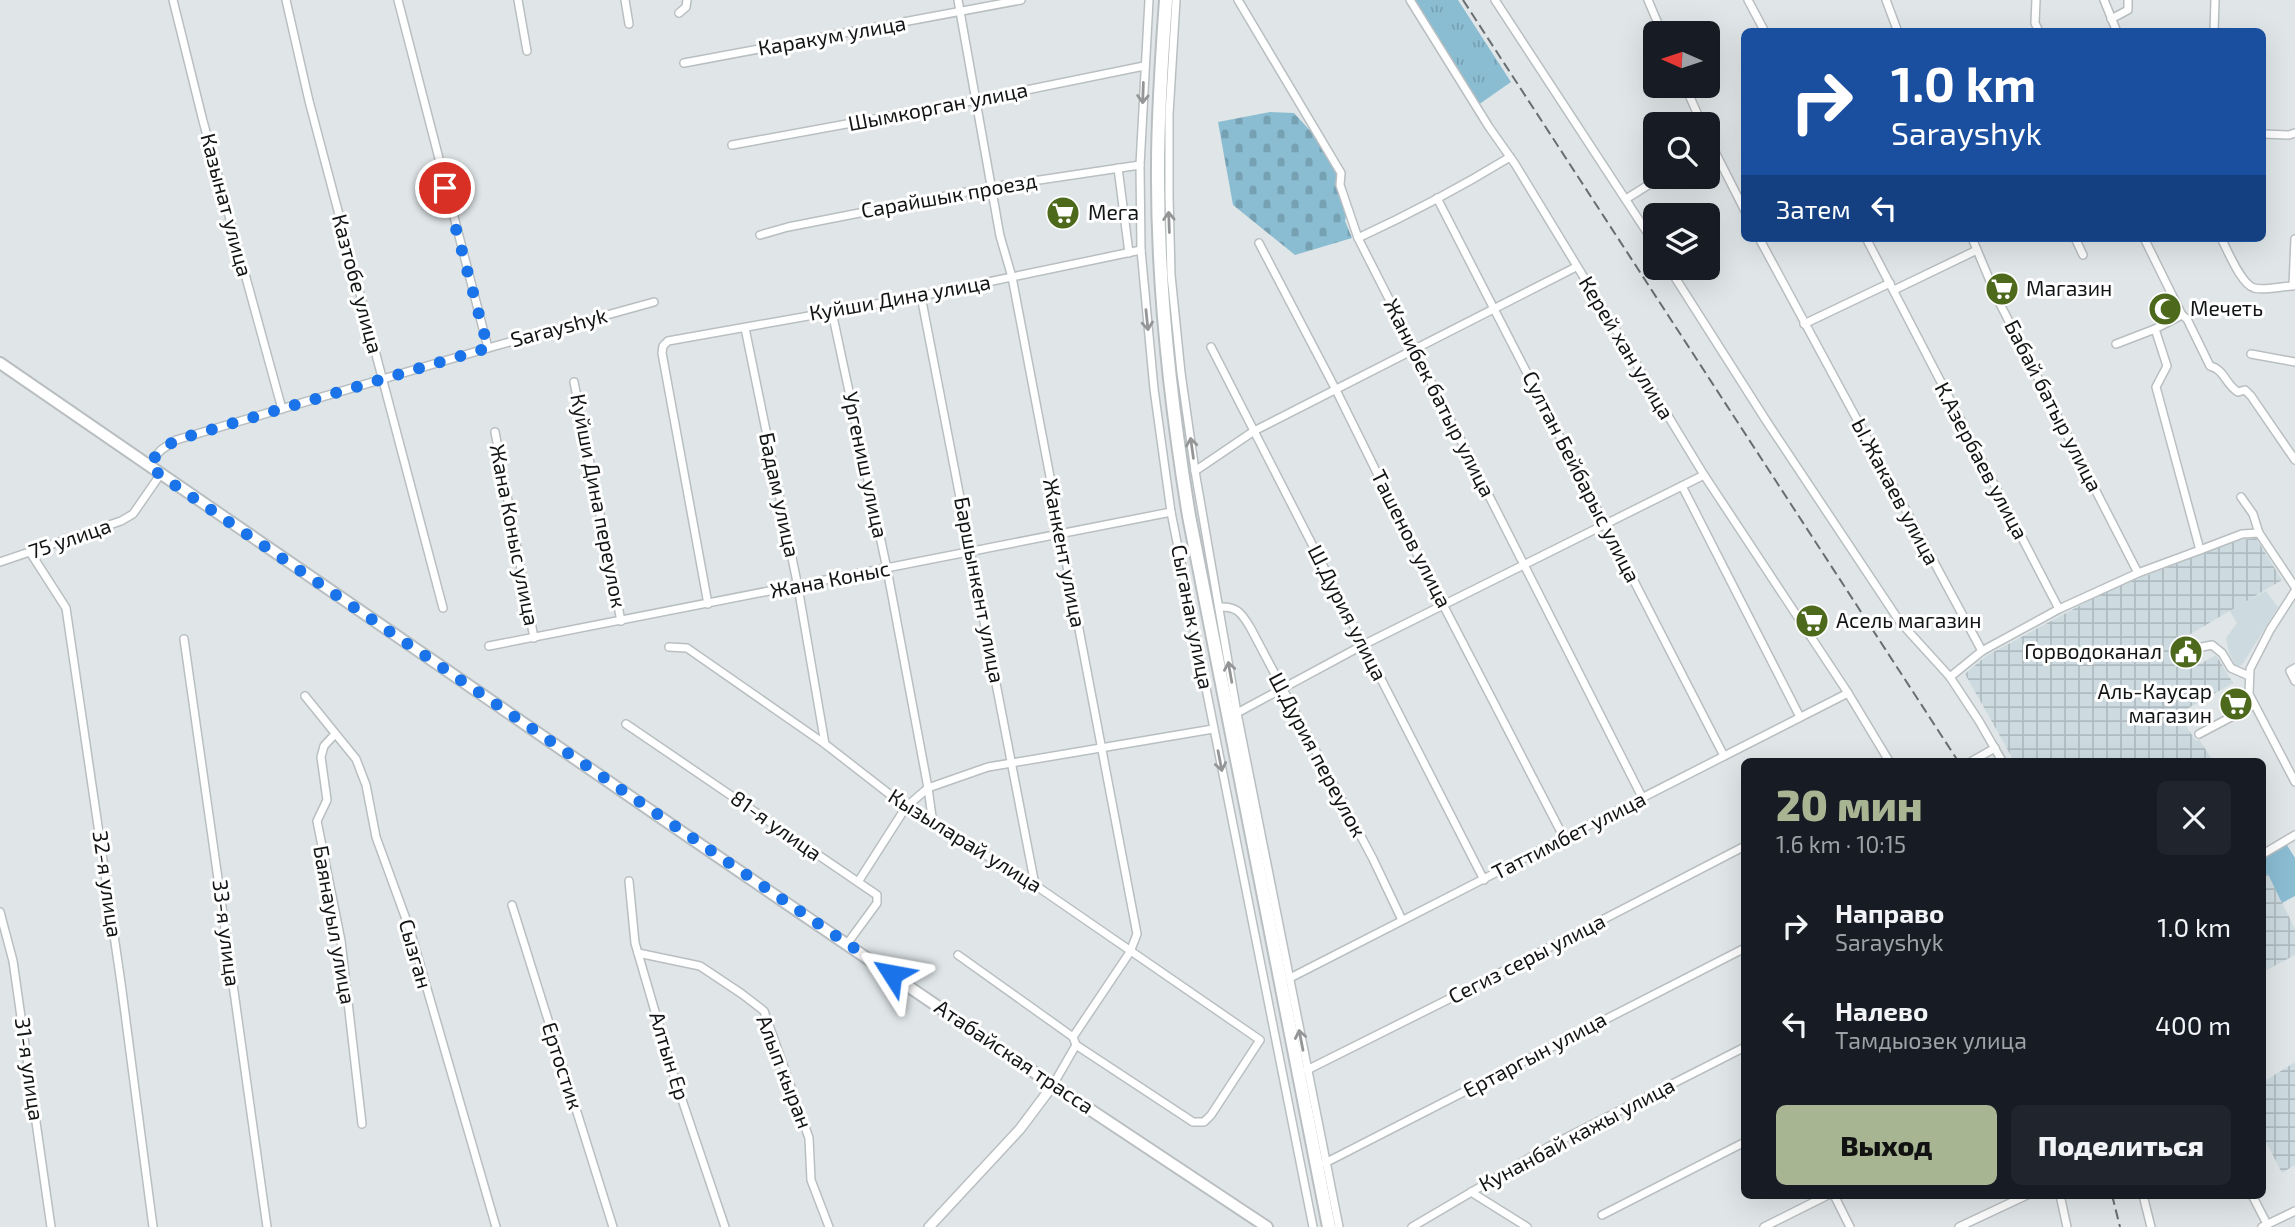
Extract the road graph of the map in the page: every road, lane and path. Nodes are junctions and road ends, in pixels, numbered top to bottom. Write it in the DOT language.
graph roads {
  1 [pos="173,0"];
  2 [pos="286,0"];
  3 [pos="398,0"];
  4 [pos="518,0"];
  5 [pos="625,0"];
  6 [pos="687,0"];
  7 [pos="958,0"];
  8 [pos="1021,0"];
  9 [pos="1149,0"];
  10 [pos="1159,0"];
  11 [pos="1166,0"];
  12 [pos="1176,0"];
  13 [pos="1238,0"];
  14 [pos="1410,0"];
  15 [pos="1495,0"];
  16 [pos="1648,0"];
  17 [pos="1748,0"];
  18 [pos="1886,0"];
  19 [pos="2036,0"];
  20 [pos="2104,0"];
  21 [pos="2128,0"];
  22 [pos="2215,0"];
  23 [pos="679,13"];
  24 [pos="960,13"];
  25 [pos="2112,19"];
  26 [pos="1657,21"];
  27 [pos="629,24"];
  28 [pos="1763,28"];
  29 [pos="1896,28"];
  30 [pos="2037,28"];
  31 [pos="2115,28"];
  32 [pos="2214,28"];
  33 [pos="527,51"];
  34 [pos="684,63"];
  35 [pos="1144,66"];
  36 [pos="977,100"];
  37 [pos="2295,133"];
  38 [pos="2266,134"];
  39 [pos="732,145"];
  40 [pos="1510,157"];
  41 [pos="1720,164"];
  42 [pos="1140,165"];
  43 [pos="1118,168"];
  44 [pos="992,187"];
  45 [pos="1643,188"];
  46 [pos="1437,198"];
  47 [pos="1626,199"];
  48 [pos="1741,204"];
  49 [pos="1643,226"];
  50 [pos="760,235"];
  51 [pos="1358,238"];
  52 [pos="2295,239"];
  53 [pos="1761,242"];
  54 [pos="1868,242"];
  55 [pos="2077,242"];
  56 [pos="2146,242"];
  57 [pos="2223,242"];
  58 [pos="1259,243"];
  59 [pos="1974,244"];
  60 [pos="1141,250"];
  61 [pos="1129,253"];
  62 [pos="2083,255"];
  63 [pos="1576,267"];
  64 [pos="1012,277"];
  65 [pos="1677,280"];
  66 [pos="1892,287"];
  67 [pos="921,296"];
  68 [pos="654,302"];
  69 [pos="1494,309"];
  70 [pos="832,312"];
  71 [pos="2182,315"];
  72 [pos="1804,324"];
  73 [pos="746,328"];
  74 [pos="2155,329"];
  75 [pos="2116,344"];
  76 [pos="1211,347"];
  77 [pos="488,348"];
  78 [pos="1414,350"];
  79 [pos="2251,354"];
  80 [pos="2295,362"];
  81 [pos="0,363"];
  82 [pos="382,380"];
  83 [pos="574,382"];
  84 [pos="1336,390"];
  85 [pos="282,409"];
  86 [pos="1254,431"];
  87 [pos="495,432"];
  88 [pos="2295,460"];
  89 [pos="149,464"];
  90 [pos="1195,471"];
  91 [pos="160,475"];
  92 [pos="1703,475"];
  93 [pos="1682,486"];
  94 [pos="2241,497"];
  95 [pos="1171,512"];
  96 [pos="1605,524"];
  97 [pos="2259,533"];
  98 [pos="1060,535"];
  99 [pos="2200,550"];
  100 [pos="30,552"];
  101 [pos="972,552"];
  102 [pos="0,562"];
  103 [pos="1523,565"];
  104 [pos="887,569"];
  105 [pos="2138,573"];
  106 [pos="798,587"];
  107 [pos="2295,589"];
  108 [pos="708,604"];
  109 [pos="1444,605"];
  110 [pos="1219,607"];
  111 [pos="443,608"];
  112 [pos="2059,609"];
  113 [pos="621,621"];
  114 [pos="534,638"];
  115 [pos="184,639"];
  116 [pos="1363,645"];
  117 [pos="489,646"];
  118 [pos="669,647"];
  119 [pos="2197,648"];
  120 [pos="1982,651"];
  121 [pos="2295,668"];
  122 [pos="2249,676"];
  123 [pos="1950,677"];
  124 [pos="2295,681"];
  125 [pos="1281,688"];
  126 [pos="1848,693"];
  127 [pos="304,696"];
  128 [pos="2254,705"];
  129 [pos="1237,713"];
  130 [pos="1800,717"];
  131 [pos="626,724"];
  132 [pos="1213,729"];
  133 [pos="335,734"];
  134 [pos="2199,734"];
  135 [pos="825,744"];
  136 [pos="1100,748"];
  137 [pos="1995,748"];
  138 [pos="1724,756"];
  139 [pos="1887,758"];
  140 [pos="1977,758"];
  141 [pos="2000,758"];
  142 [pos="1011,764"];
  143 [pos="2295,782"];
  144 [pos="928,788"];
  145 [pos="1643,799"];
  146 [pos="906,807"];
  147 [pos="933,824"];
  148 [pos="2295,835"];
  149 [pos="1563,836"];
  150 [pos="1741,848"];
  151 [pos="2266,852"];
  152 [pos="1483,880"];
  153 [pos="629,881"];
  154 [pos="858,882"];
  155 [pos="1035,885"];
  156 [pos="512,905"];
  157 [pos="0,912"];
  158 [pos="1402,920"];
  159 [pos="848,944"];
  160 [pos="1741,950"];
  161 [pos="1130,952"];
  162 [pos="638,953"];
  163 [pos="958,955"];
  164 [pos="1290,978"];
  165 [pos="1074,1041"];
  166 [pos="1741,1049"];
  167 [pos="1307,1070"];
  168 [pos="1053,1085"];
  169 [pos="362,1124"];
  170 [pos="1741,1144"];
  171 [pos="1325,1163"];
  172 [pos="1471,1192"];
  173 [pos="1820,1199"];
  174 [pos="1836,1199"];
  175 [pos="2018,1199"];
  176 [pos="2061,1199"];
  177 [pos="2144,1199"];
  178 [pos="2254,1199"];
  179 [pos="2295,1211"];
  180 [pos="1602,1215"];
  181 [pos="2264,1225"];
  182 [pos="51,1227"];
  183 [pos="153,1227"];
  184 [pos="267,1227"];
  185 [pos="496,1227"];
  186 [pos="613,1227"];
  187 [pos="725,1227"];
  188 [pos="830,1227"];
  189 [pos="929,1227"];
  190 [pos="1267,1227"];
  191 [pos="1313,1227"];
  192 [pos="1321,1227"];
  193 [pos="1329,1227"];
  194 [pos="1339,1227"];
  195 [pos="1412,1227"];
  196 [pos="1527,1227"];
  197 [pos="1764,1227"];
  198 [pos="1850,1227"];
  199 [pos="1959,1227"];
  200 [pos="2067,1227"];
  201 [pos="2151,1227"];
  1 -- 85 [label="street, Казынат улица"];
  2 -- 82 [label="street, Казтобе улица"];
  3 -- 77 [label="street"];
  4 -- 33 [label="street"];
  5 -- 27 [label="street"];
  6 -- 23 [label="street"];
  7 -- 24 [label="street, Жанкент улица"];
  8 -- 24 [label="street, Каракум улица"];
  9 -- 35 [label="street, Сыганак улица"];
  10 -- 192 [label="highway"];
  11 -- 193 [label="highway"];
  90 -- 12 [label="street, one-way"];
  13 -- 51 [label="street, Жанибек батыр улица"];
  14 -- 40 [label="street, Керей хан улица"];
  15 -- 47 [label="street"];
  16 -- 26 [label="street"];
  17 -- 28 [label="street"];
  18 -- 29 [label="street"];
  19 -- 30 [label="street"];
  20 -- 25 [label="street"];
  21 -- 25 [label="street"];
  22 -- 32 [label="street"];
  24 -- 34 [label="street, Каракум улица"];
  24 -- 36 [label="street, Жанкент улица"];
  25 -- 31 [label="street"];
  35 -- 36 [label="street, Шымкорган улица"];
  35 -- 42 [label="street, Сыганак улица, one-way"];
  36 -- 39 [label="street, Шымкорган улица"];
  36 -- 44 [label="street, Жанкент улица"];
  37 -- 38 [label="street"];
  40 -- 46 [label="street"];
  40 -- 63 [label="street, Керей хан улица"];
  41 -- 48 [label="street"];
  42 -- 43 [label="street, Сарайшык проезд"];
  42 -- 60 [label="street, Сыганак улица"];
  43 -- 44 [label="street, Сарайшык проезд"];
  43 -- 61 [label="street"];
  44 -- 50 [label="street, Сарайшык проезд"];
  44 -- 64 [label="street, Жанкент улица"];
  45 -- 47 [label="street"];
  46 -- 51 [label="street"];
  46 -- 69 [label="street, Султан Бейбарыс улица"];
  47 -- 49 [label="street"];
  51 -- 78 [label="street, Жанибек батыр улица"];
  52 -- 57 [label="street"];
  53 -- 72 [label="street, Ы.Жакаев улица"];
  54 -- 66 [label="street, К.Азербаев улица"];
  55 -- 62 [label="street"];
  56 -- 71 [label="street"];
  58 -- 84 [label="street, Ташенов улица"];
  59 -- 66 [label="street"];
  59 -- 105 [label="street, Бабай батыр улица"];
  60 -- 61 [label="street, Куйши Дина улица"];
  60 -- 95 [label="street, Сыганак улица, one-way"];
  61 -- 64 [label="street, Куйши Дина улица"];
  63 -- 69 [label="street"];
  63 -- 92 [label="street, Керей хан улица"];
  64 -- 67 [label="street, Куйши Дина улица"];
  64 -- 98 [label="street, Жанкент улица"];
  65 -- 123 [label="street"];
  66 -- 72 [label="street"];
  66 -- 112 [label="street, К.Азербаев улица"];
  67 -- 70 [label="street, Куйши Дина улица"];
  67 -- 101 [label="street, Баршынкент улица"];
  68 -- 77 [label="street, Sarayshyk"];
  69 -- 78 [label="street"];
  69 -- 96 [label="street, Султан Бейбарыс улица"];
  70 -- 73 [label="street, Куйши Дина улица"];
  70 -- 104 [label="street, Ургениш улица"];
  71 -- 74 [label="street"];
  71 -- 88 [label="street"];
  72 -- 120 [label="street, Ы.Жакаев улица"];
  73 -- 106 [label="street, Бадам улица"];
  73 -- 108 [label="street, Куйши Дина улица"];
  74 -- 75 [label="street"];
  74 -- 99 [label="street"];
  76 -- 86 [label="street, Ш.Дурия улица"];
  77 -- 82 [label="street, Sarayshyk"];
  78 -- 84 [label="street"];
  78 -- 103 [label="street, Жанибек батыр улица"];
  79 -- 80 [label="street"];
  81 -- 89 [label="main road, Атабайская трасса"];
  82 -- 85 [label="street, Sarayshyk"];
  82 -- 111 [label="street, Казтобе улица"];
  83 -- 113 [label="street, Куйши Дина переулок"];
  84 -- 86 [label="street"];
  84 -- 109 [label="street, Ташенов улица"];
  85 -- 89 [label="street, Sarayshyk"];
  86 -- 90 [label="street"];
  86 -- 116 [label="street, Ш.Дурия улица"];
  87 -- 114 [label="street, Жана Коныс улица"];
  89 -- 91 [label="main road, Атабайская трасса"];
  90 -- 110 [label="street"];
  91 -- 100 [label="street, 75 улица"];
  91 -- 159 [label="main road, Атабайская трасса"];
  92 -- 93 [label="street"];
  92 -- 126 [label="street, Керей хан улица"];
  93 -- 96 [label="street"];
  93 -- 130 [label="street"];
  94 -- 97 [label="street"];
  95 -- 98 [label="street, Жана Коныс"];
  95 -- 132 [label="street, Сыганак улица"];
  96 -- 103 [label="street"];
  96 -- 138 [label="street, Султан Бейбарыс улица"];
  97 -- 99 [label="street"];
  97 -- 107 [label="street"];
  98 -- 101 [label="street, Жана Коныс"];
  98 -- 136 [label="street, Жанкент улица"];
  99 -- 105 [label="street"];
  100 -- 102 [label="street, 75 улица"];
  100 -- 183 [label="street, 32-я улица"];
  101 -- 104 [label="street, Жана Коныс"];
  101 -- 142 [label="street, Баршынкент улица"];
  103 -- 109 [label="street"];
  103 -- 145 [label="street, Жанибек батыр улица"];
  104 -- 106 [label="street, Жана Коныс"];
  104 -- 144 [label="street, Ургениш улица"];
  105 -- 112 [label="street"];
  106 -- 108 [label="street, Жана Коныс"];
  106 -- 135 [label="street, Бадам улица"];
  107 -- 122 [label="street"];
  108 -- 113 [label="street, Жана Коныс"];
  109 -- 116 [label="street"];
  109 -- 149 [label="street, Ташенов улица"];
  110 -- 125 [label="street, Ш.Дурия переулок"];
  129 -- 110 [label="street, one-way"];
  112 -- 120 [label="street"];
  113 -- 114 [label="street, Жана Коныс"];
  114 -- 117 [label="street, Жана Коныс"];
  115 -- 184 [label="street, 33-я улица"];
  116 -- 125 [label="street"];
  116 -- 152 [label="street, Ш.Дурия улица"];
  118 -- 135 [label="street, Кызыларай улица"];
  119 -- 122 [label="street"];
  120 -- 123 [label="street"];
  121 -- 124 [label="street"];
  122 -- 128 [label="street"];
  123 -- 137 [label="street"];
  125 -- 129 [label="street"];
  125 -- 158 [label="street, Ш.Дурия переулок"];
  126 -- 130 [label="street, Таттимбет улица"];
  126 -- 139 [label="street, Керей хан улица"];
  127 -- 133 [label="street, Сызган"];
  128 -- 134 [label="street"];
  128 -- 143 [label="street"];
  129 -- 164 [label="street"];
  130 -- 138 [label="street, Таттимбет улица"];
  131 -- 154 [label="street, 81-я улица"];
  132 -- 136 [label="street"];
  132 -- 191 [label="street, Сыганак улица, one-way"];
  133 -- 169 [label="street, Баянауыл улица"];
  133 -- 185 [label="street, Сызган"];
  135 -- 146 [label="street, Кызыларай улица"];
  136 -- 142 [label="street"];
  136 -- 161 [label="street, Жанкент улица"];
  137 -- 140 [label="street"];
  137 -- 141 [label="street"];
  138 -- 145 [label="street, Таттимбет улица"];
  142 -- 144 [label="street"];
  142 -- 155 [label="street, Баршынкент улица"];
  144 -- 146 [label="street"];
  144 -- 147 [label="street, Ургениш улица"];
  145 -- 149 [label="street, Таттимбет улица"];
  146 -- 147 [label="street, Кызыларай улица"];
  146 -- 154 [label="street"];
  147 -- 155 [label="street, Кызыларай улица"];
  148 -- 151 [label="street"];
  149 -- 152 [label="street, Таттимбет улица"];
  150 -- 167 [label="street, Сегиз серы улица"];
  152 -- 158 [label="street, Таттимбет улица"];
  153 -- 162 [label="street, Алтын Ер"];
  154 -- 159 [label="street, 81-я улица"];
  155 -- 161 [label="street, Кызыларай улица"];
  156 -- 186 [label="street, Ертостик"];
  157 -- 182 [label="street, 31-я улица"];
  158 -- 164 [label="street, Таттимбет улица"];
  159 -- 168 [label="main road, Атабайская трасса"];
  160 -- 171 [label="street, Ертаргын улица"];
  161 -- 165 [label="street, Жанкент улица"];
  161 -- 165 [label="street, Кызыларай улица"];
  162 -- 187 [label="street, Алтын Ер"];
  162 -- 188 [label="street, Алып кыран"];
  163 -- 165 [label="street"];
  167 -- 164 [label="street, one-way"];
  165 -- 168 [label="street, Жанкент улица"];
  166 -- 172 [label="street, Кунанбай кажы улица"];
  167 -- 171 [label="street"];
  168 -- 189 [label="street"];
  168 -- 190 [label="main road, Атабайская трасса"];
  170 -- 180 [label="street"];
  171 -- 194 [label="street"];
  172 -- 195 [label="street, Кунанбай кажы улица"];
  172 -- 196 [label="street"];
  173 -- 197 [label="street"];
  174 -- 198 [label="street"];
  175 -- 199 [label="street"];
  176 -- 200 [label="street"];
  177 -- 201 [label="street"];
  178 -- 181 [label="street"];
  179 -- 181 [label="street"];
}
